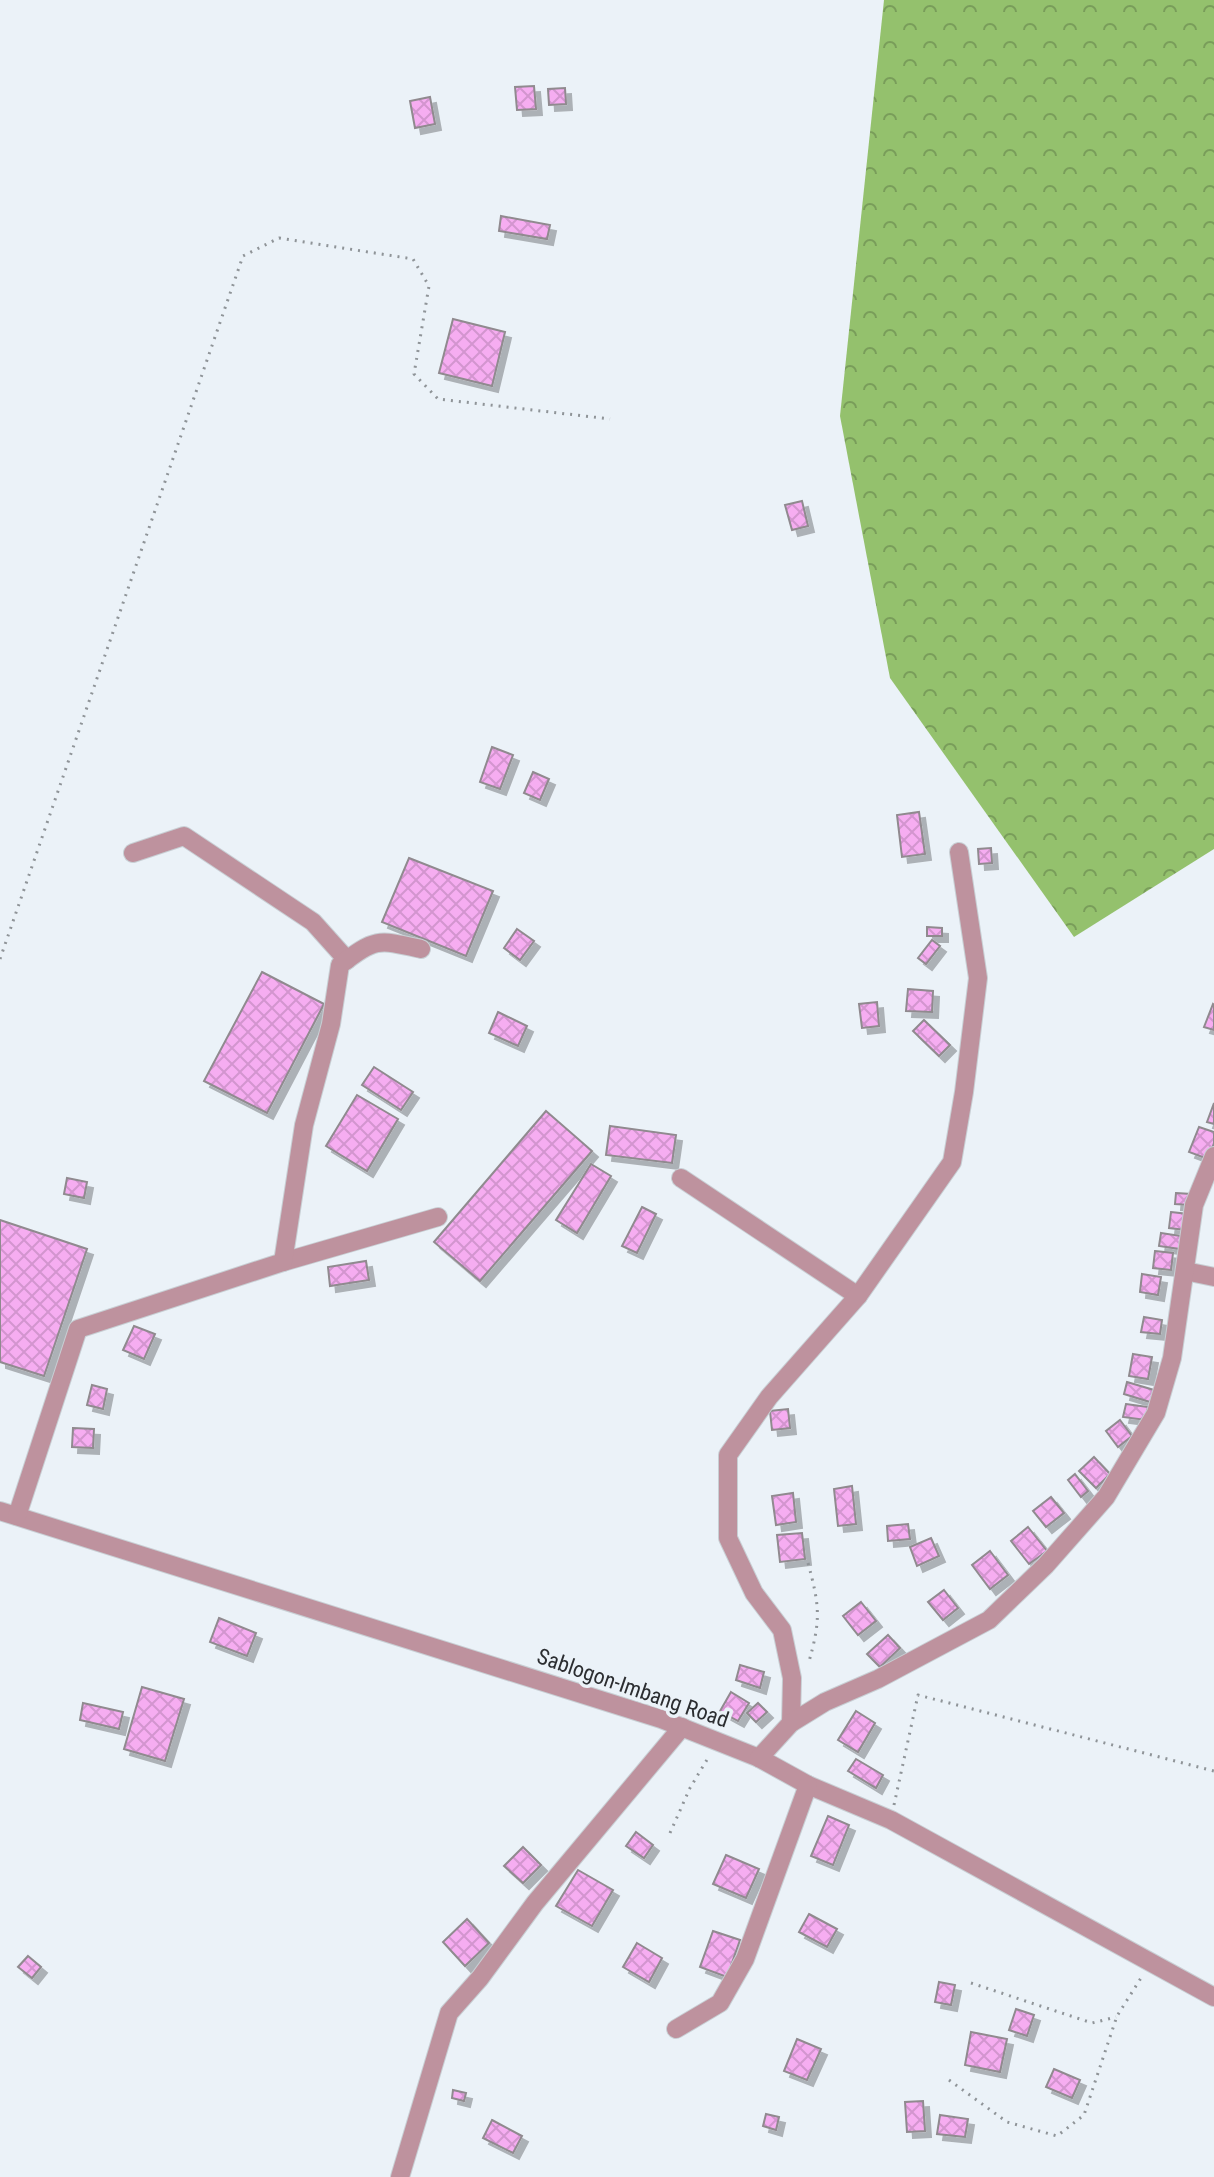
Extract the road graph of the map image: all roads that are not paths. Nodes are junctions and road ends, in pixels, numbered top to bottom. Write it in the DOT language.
graph roads {
  1 [pos="959,852"];
  2 [pos="133,853"];
  3 [pos="421,949"];
  4 [pos="347,960"];
  5 [pos="1214,1156"];
  6 [pos="681,1178"];
  7 [pos="438,1217"];
  8 [pos="283,1262"];
  9 [pos="1185,1271"];
  10 [pos="1214,1277"];
  11 [pos="858,1296"];
  12 [pos="9,1514"];
  13 [pos="791,1723"];
  14 [pos="682,1727"];
  15 [pos="759,1758"];
  16 [pos="808,1785"];
  17 [pos="1214,1997"];
  18 [pos="676,2029"];
  19 [pos="400,2177"];
  1 -- 11 [label="street"];
  2 -- 4 [label="street"];
  3 -- 4 [label="street"];
  4 -- 8 [label="street"];
  5 -- 9 [label="street"];
  6 -- 11 [label="street"];
  7 -- 8 [label="street"];
  8 -- 12 [label="street"];
  9 -- 10 [label="street"];
  9 -- 13 [label="street"];
  11 -- 13 [label="street"];
  12 -- 14 [label="street, Sablogon-Imbang Road"];
  13 -- 15 [label="street"];
  14 -- 15 [label="street, Sablogon-Imbang Road"];
  14 -- 19 [label="street"];
  15 -- 16 [label="street, Sablogon-Imbang Road"];
  16 -- 17 [label="street, Sablogon-Imbang Road"];
  16 -- 18 [label="street"];
}
